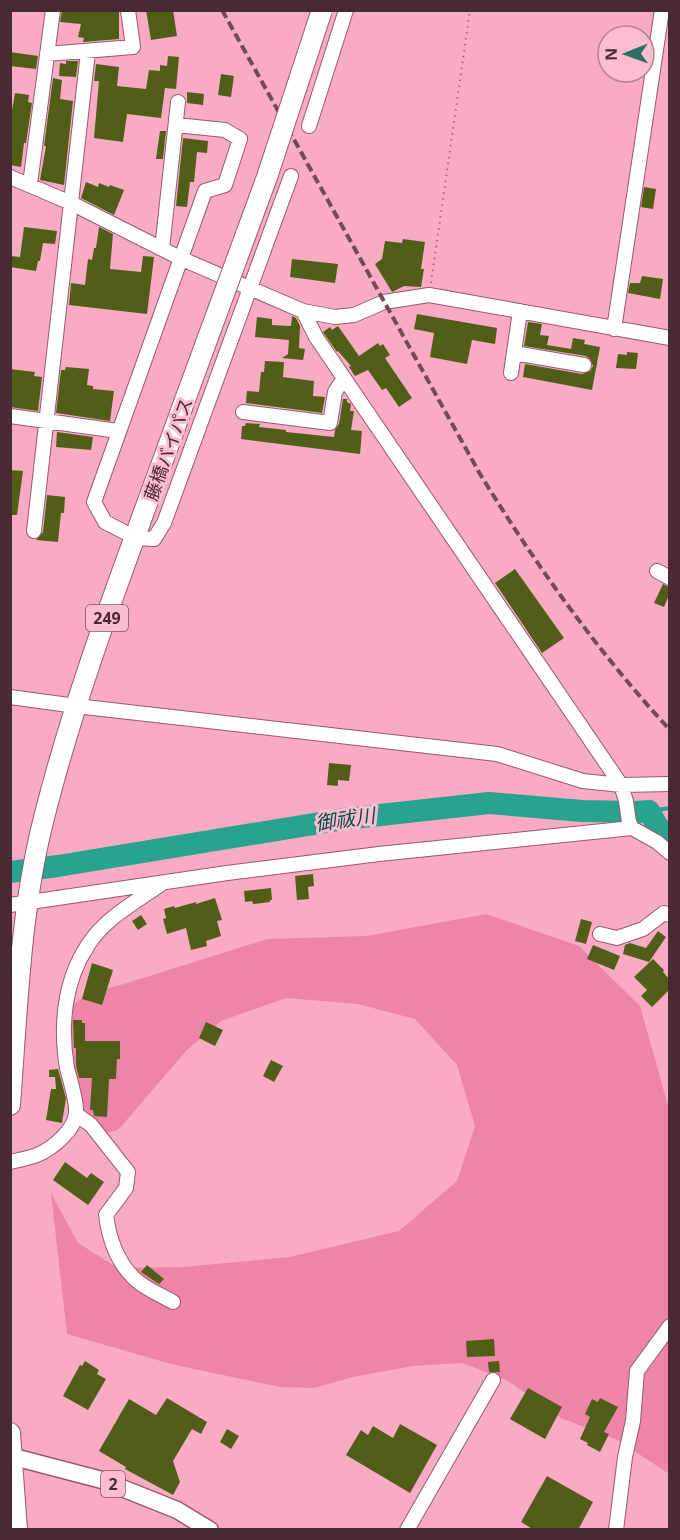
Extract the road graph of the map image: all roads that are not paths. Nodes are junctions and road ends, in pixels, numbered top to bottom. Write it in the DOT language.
graph roads {
  1 [pos="53,10"];
  2 [pos="128,10"];
  3 [pos="322,10"];
  4 [pos="346,10"];
  5 [pos="662,10"];
  6 [pos="88,52"];
  7 [pos="47,54"];
  8 [pos="178,102"];
  9 [pos="176,125"];
  10 [pos="309,126"];
  11 [pos="291,176"];
  12 [pos="10,177"];
  13 [pos="30,184"];
  14 [pos="70,203"];
  15 [pos="162,249"];
  16 [pos="182,260"];
  17 [pos="250,289"];
  18 [pos="303,311"];
  19 [pos="520,311"];
  20 [pos="614,329"];
  21 [pos="669,338"];
  22 [pos="514,353"];
  23 [pos="585,365"];
  24 [pos="511,373"];
  25 [pos="344,378"];
  26 [pos="243,412"];
  27 [pos="10,416"];
  28 [pos="47,420"];
  29 [pos="118,431"];
  30 [pos="34,531"];
  31 [pos="136,538"];
  32 [pos="657,571"];
  33 [pos="669,578"];
  34 [pos="10,696"];
  35 [pos="75,706"];
  36 [pos="669,784"];
  37 [pos="621,785"];
  38 [pos="631,825"];
  39 [pos="669,854"];
  40 [pos="165,881"];
  41 [pos="23,900"];
  42 [pos="669,915"];
  43 [pos="600,934"];
  44 [pos="10,1105"];
  45 [pos="76,1114"];
  46 [pos="10,1162"];
  47 [pos="173,1302"];
  48 [pos="669,1326"];
  49 [pos="493,1380"];
  50 [pos="10,1433"];
  51 [pos="12,1456"];
  52 [pos="17,1530"];
  53 [pos="210,1530"];
  54 [pos="407,1530"];
  55 [pos="616,1530"];
  1 -- 7 [label="street"];
  2 -- 6 [label="street"];
  3 -- 31 [label="highway, 藤橋バイパス / 249, bridge"];
  4 -- 10 [label="street"];
  5 -- 20 [label="street"];
  6 -- 7 [label="street"];
  6 -- 14 [label="street"];
  7 -- 13 [label="street"];
  8 -- 9 [label="street"];
  9 -- 15 [label="street"];
  9 -- 16 [label="street"];
  11 -- 17 [label="street"];
  12 -- 13 [label="street"];
  13 -- 14 [label="street"];
  14 -- 15 [label="street"];
  14 -- 28 [label="street"];
  15 -- 16 [label="street"];
  16 -- 17 [label="street"];
  16 -- 29 [label="street"];
  17 -- 18 [label="street"];
  17 -- 31 [label="street"];
  18 -- 19 [label="street"];
  18 -- 25 [label="street"];
  19 -- 20 [label="street"];
  19 -- 22 [label="street"];
  20 -- 21 [label="street"];
  22 -- 23 [label="street"];
  22 -- 24 [label="street"];
  25 -- 26 [label="street"];
  25 -- 37 [label="street"];
  27 -- 28 [label="street"];
  28 -- 29 [label="street"];
  28 -- 30 [label="street"];
  29 -- 31 [label="street"];
  31 -- 35 [label="highway, 藤橋バイパス / 249"];
  32 -- 33 [label="street"];
  34 -- 35 [label="street"];
  35 -- 37 [label="street"];
  35 -- 41 [label="highway, 藤橋バイパス / 249"];
  36 -- 37 [label="street"];
  37 -- 38 [label="street"];
  38 -- 39 [label="street"];
  38 -- 40 [label="street"];
  40 -- 41 [label="street"];
  40 -- 45 [label="street"];
  41 -- 44 [label="highway, 藤橋バイパス / 249"];
  42 -- 43 [label="street"];
  45 -- 46 [label="street"];
  45 -- 47 [label="street"];
  48 -- 55 [label="street"];
  49 -- 54 [label="street"];
  50 -- 51 [label="highway"];
  51 -- 52 [label="highway"];
  51 -- 53 [label="main road, 2"];
}
